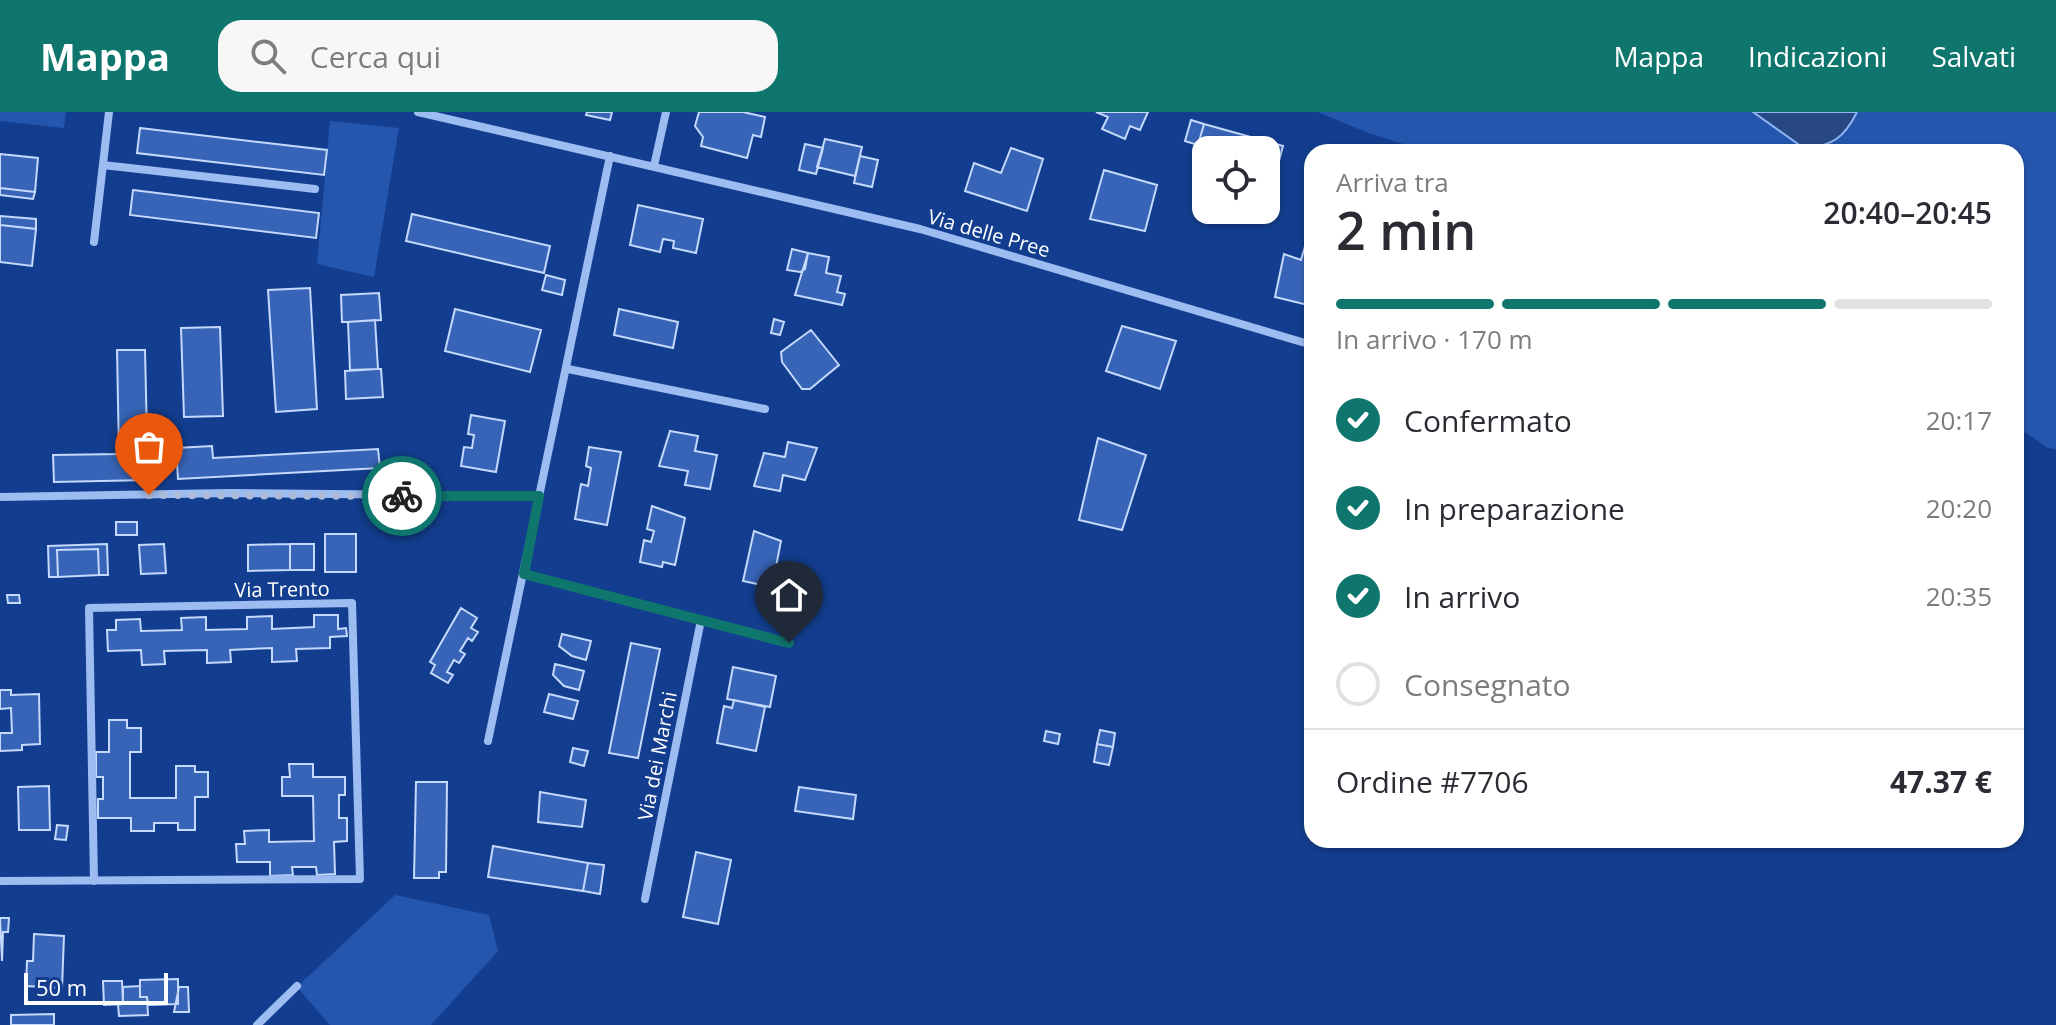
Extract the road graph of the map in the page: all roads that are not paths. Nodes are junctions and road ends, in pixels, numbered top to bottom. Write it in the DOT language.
graph roads {
  1 [pos="109,112"];
  2 [pos="418,112"];
  3 [pos="666,112"];
  4 [pos="610,156"];
  5 [pos="103,165"];
  6 [pos="654,166"];
  7 [pos="315,189"];
  8 [pos="94,242"];
  9 [pos="1304,343"];
  10 [pos="568,369"];
  11 [pos="765,409"];
  12 [pos="539,496"];
  13 [pos="0,497"];
  14 [pos="524,574"];
  15 [pos="701,620"];
  16 [pos="789,643"];
  17 [pos="488,741"];
  18 [pos="0,881"];
  19 [pos="94,881"];
  20 [pos="645,899"];
  21 [pos="297,986"];
  22 [pos="257,1025"];
  1 -- 5 [label="street"];
  2 -- 4 [label="street, Via delle Pree"];
  3 -- 6 [label="street"];
  4 -- 6 [label="street, Via delle Pree"];
  4 -- 10 [label="street"];
  5 -- 7 [label="street"];
  5 -- 8 [label="street"];
  6 -- 9 [label="street, Via delle Pree"];
  10 -- 11 [label="street"];
  10 -- 12 [label="street"];
  12 -- 13 [label="street"];
  12 -- 14 [label="street"];
  14 -- 15 [label="street"];
  14 -- 17 [label="street"];
  15 -- 16 [label="street"];
  15 -- 20 [label="street, Via dei Marchi"];
  18 -- 19 [label="street, Via Trento"];
  19 -- 19 [label="street, Via Trento"];
  21 -- 22 [label="street"];
}
